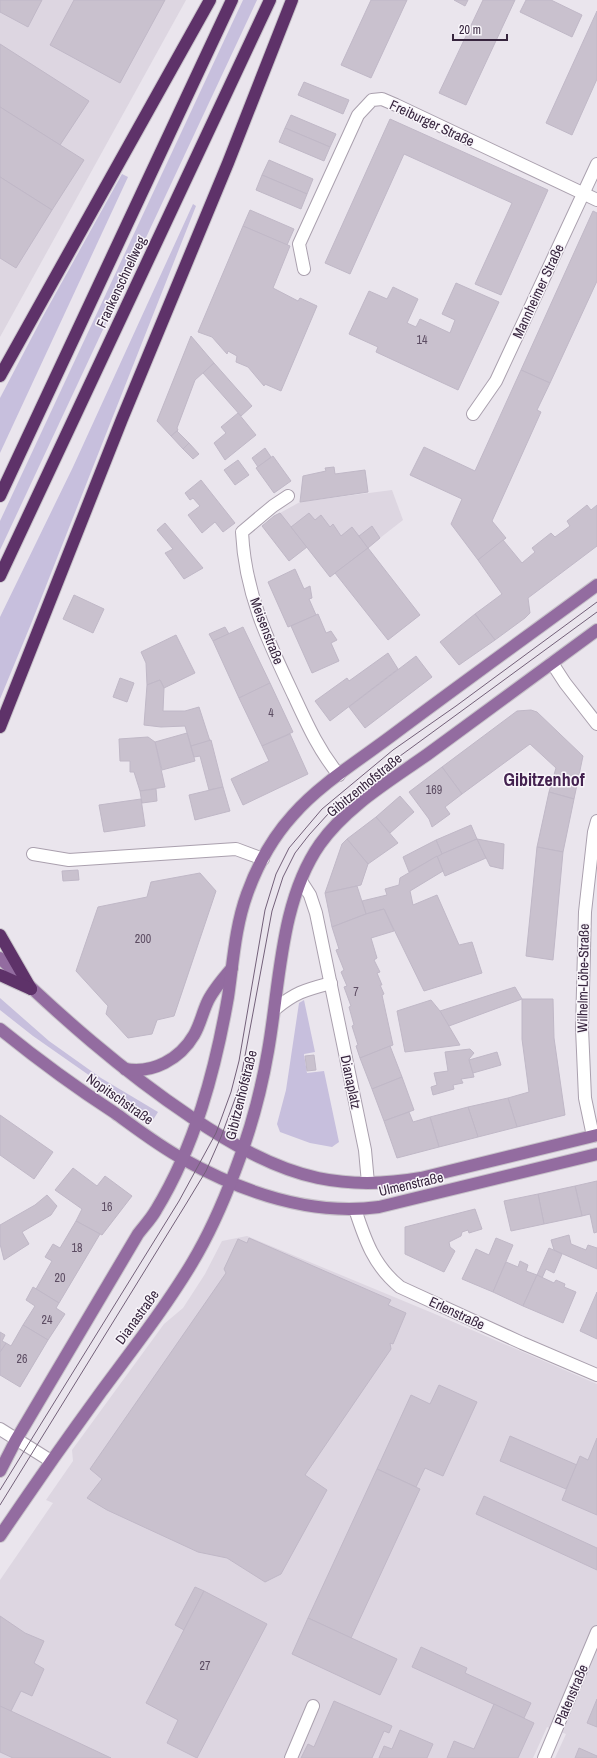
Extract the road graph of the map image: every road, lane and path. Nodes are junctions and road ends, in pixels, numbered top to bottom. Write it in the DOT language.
graph roads {
  1 [pos="210,0"];
  2 [pos="232,0"];
  3 [pos="270,0"];
  4 [pos="292,0"];
  5 [pos="597,164"];
  6 [pos="584,194"];
  7 [pos="597,200"];
  8 [pos="304,269"];
  9 [pos="0,376"];
  10 [pos="473,414"];
  11 [pos="0,496"];
  12 [pos="288,496"];
  13 [pos="0,576"];
  14 [pos="597,585"];
  15 [pos="597,630"];
  16 [pos="552,663"];
  17 [pos="597,724"];
  18 [pos="0,726"];
  19 [pos="339,775"];
  20 [pos="597,821"];
  21 [pos="33,854"];
  22 [pos="263,859"];
  23 [pos="300,881"];
  24 [pos="0,935"];
  25 [pos="0,958"];
  26 [pos="232,967"];
  27 [pos="0,975"];
  28 [pos="331,983"];
  29 [pos="32,989"];
  30 [pos="275,1009"];
  31 [pos="0,1029"];
  32 [pos="124,1069"];
  33 [pos="197,1121"];
  34 [pos="595,1136"];
  35 [pos="243,1149"];
  36 [pos="597,1154"];
  37 [pos="182,1158"];
  38 [pos="231,1181"];
  39 [pos="368,1183"];
  40 [pos="355,1209"];
  41 [pos="597,1375"];
  42 [pos="0,1429"];
  43 [pos="16,1440"];
  44 [pos="51,1461"];
  45 [pos="0,1471"];
  46 [pos="0,1536"];
  47 [pos="597,1632"];
  48 [pos="313,1706"];
  49 [pos="291,1758"];
  50 [pos="544,1758"];
  1 -- 9 [label="highway"];
  2 -- 11 [label="highway, Frankenschnellweg"];
  3 -- 13 [label="highway, Frankenschnellweg"];
  4 -- 18 [label="highway"];
  5 -- 6 [label="street, Mannheimer Straße"];
  6 -- 7 [label="street, Freiburger Straße"];
  6 -- 8 [label="street, Freiburger Straße"];
  6 -- 10 [label="street, Mannheimer Straße"];
  12 -- 19 [label="street, Meisenstraße"];
  14 -- 19 [label="main road, Gibitzenhofstraße"];
  15 -- 16 [label="main road, Gibitzenhofstraße"];
  16 -- 17 [label="street"];
  16 -- 23 [label="main road, Gibitzenhofstraße"];
  19 -- 22 [label="main road, Gibitzenhofstraße"];
  20 -- 34 [label="street, Wilhelm-Löhe-Straße"];
  21 -- 22 [label="street"];
  22 -- 26 [label="main road, Gibitzenhofstraße"];
  23 -- 28 [label="street, Dianaplatz"];
  23 -- 30 [label="main road, Gibitzenhofstraße"];
  24 -- 29 [label="highway"];
  25 -- 29 [label="main road, Nopitschstraße"];
  26 -- 32 [label="main road"];
  26 -- 33 [label="main road, Gibitzenhofstraße"];
  27 -- 29 [label="highway"];
  28 -- 30 [label="street"];
  28 -- 39 [label="street, Dianaplatz"];
  29 -- 32 [label="main road, Nopitschstraße"];
  30 -- 35 [label="main road, Gibitzenhofstraße"];
  31 -- 37 [label="main road, Nopitschstraße"];
  32 -- 33 [label="main road, Nopitschstraße"];
  33 -- 35 [label="main road, Nopitschstraße"];
  33 -- 37 [label="main road, Gibitzenhofstraße"];
  34 -- 39 [label="main road, Ulmenstraße"];
  35 -- 38 [label="main road, Gibitzenhofstraße"];
  35 -- 39 [label="main road, Ulmenstraße"];
  36 -- 40 [label="main road, Ulmenstraße"];
  37 -- 38 [label="main road, Nopitschstraße"];
  37 -- 43 [label="main road"];
  38 -- 40 [label="main road, Ulmenstraße"];
  38 -- 44 [label="main road, Dianastraße"];
  40 -- 41 [label="street, Erlenstraße"];
  42 -- 43 [label="street"];
  43 -- 44 [label="street"];
  43 -- 45 [label="main road"];
  44 -- 46 [label="main road, Dianastraße"];
  47 -- 50 [label="street, Platenstraße"];
  48 -- 49 [label="street"];
}
